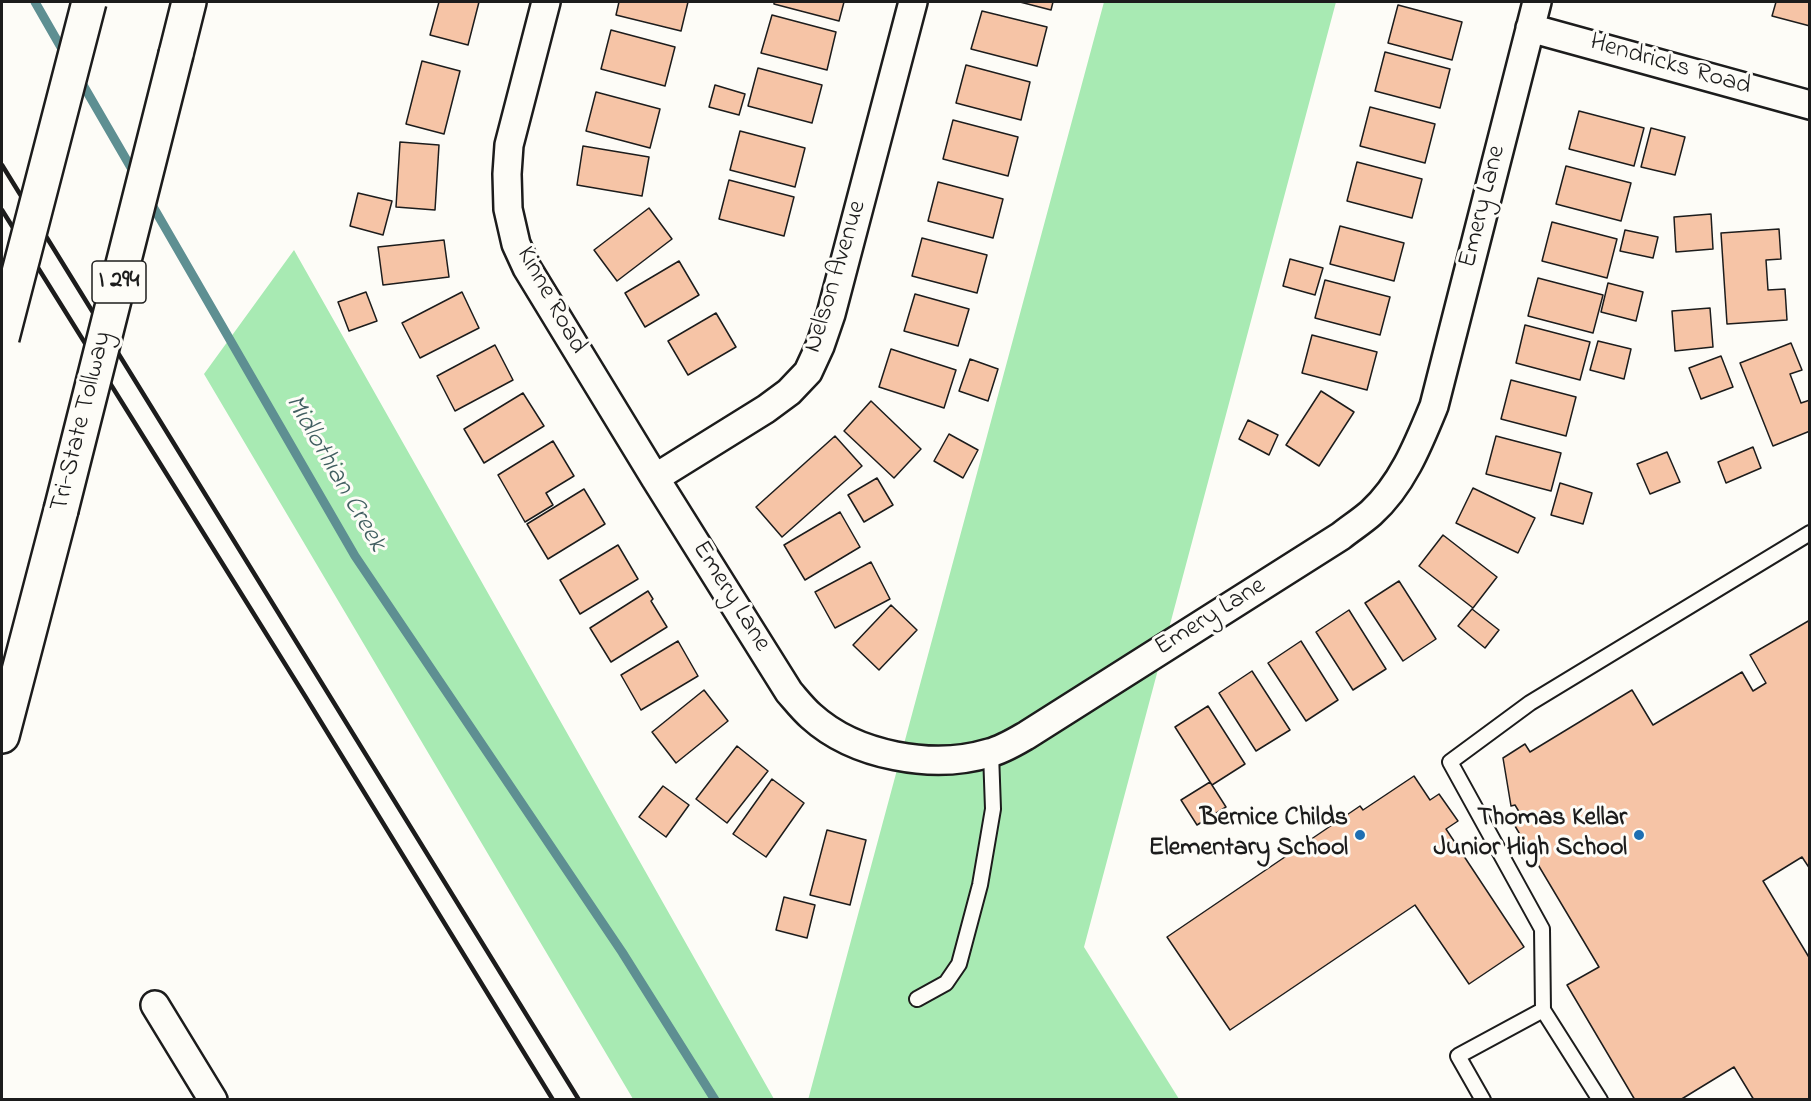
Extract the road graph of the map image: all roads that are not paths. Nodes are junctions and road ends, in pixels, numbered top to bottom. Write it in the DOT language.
graph roads {
  1 [pos="88,2"];
  2 [pos="189,2"];
  3 [pos="546,2"];
  4 [pos="913,2"];
  5 [pos="1537,2"];
  6 [pos="1530,28"];
  7 [pos="1809,105"];
  8 [pos="2,338"];
  9 [pos="655,478"];
  10 [pos="1809,533"];
  11 [pos="2,736"];
  12 [pos="991,753"];
  13 [pos="917,999"];
  14 [pos="155,1005"];
  15 [pos="1543,1010"];
  16 [pos="213,1100"];
  17 [pos="1484,1100"];
  18 [pos="1600,1100"];
  1 -- 8 [label="highway, bridge"];
  2 -- 11 [label="highway, Tri-State Tollway / I 294, bridge"];
  3 -- 9 [label="street, Kinne Road"];
  4 -- 9 [label="street, Nelson Avenue"];
  5 -- 6 [label="street, Emery Lane"];
  6 -- 7 [label="street, Hendricks Road"];
  6 -- 12 [label="street, Emery Lane"];
  9 -- 12 [label="street, Emery Lane"];
  10 -- 15 [label="lane"];
  12 -- 13 [label="lane"];
  14 -- 16 [label="street"];
  15 -- 17 [label="lane"];
  15 -- 18 [label="lane"];
}
